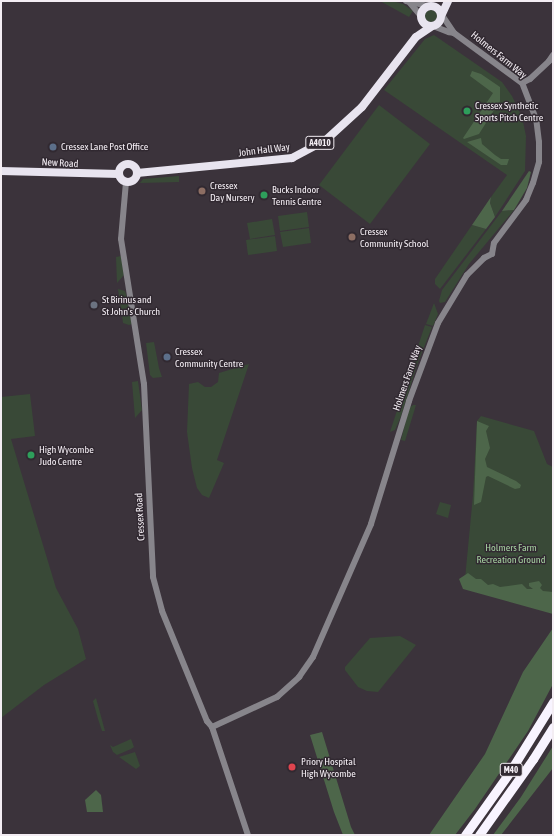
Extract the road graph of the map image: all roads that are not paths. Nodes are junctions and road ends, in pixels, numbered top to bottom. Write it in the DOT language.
graph roads {
  1 [pos="436,1"];
  2 [pos="448,1"];
  3 [pos="408,2"];
  4 [pos="428,6"];
  5 [pos="442,15"];
  6 [pos="421,17"];
  7 [pos="432,26"];
  8 [pos="454,33"];
  9 [pos="416,37"];
  10 [pos="553,55"];
  11 [pos="522,83"];
  12 [pos="1,171"];
  13 [pos="137,173"];
  14 [pos="119,174"];
  15 [pos="126,182"];
  16 [pos="553,702"];
  17 [pos="553,727"];
  18 [pos="212,728"];
  19 [pos="248,835"];
  20 [pos="465,835"];
  21 [pos="480,835"];
  1 -- 4 [label="highway, A4010"];
  2 -- 5 [label="highway, A4010"];
  3 -- 4 [label="street"];
  3 -- 6 [label="street"];
  4 -- 5 [label="highway"];
  4 -- 6 [label="highway, A4010"];
  5 -- 7 [label="highway, A4010"];
  5 -- 8 [label="street, Holmers Farm Way"];
  6 -- 7 [label="highway"];
  6 -- 9 [label="highway, John Hall Way / A4010"];
  7 -- 8 [label="street, Holmers Farm Way"];
  7 -- 9 [label="highway, John Hall Way / A4010"];
  8 -- 11 [label="street, Holmers Farm Way"];
  9 -- 13 [label="highway, John Hall Way / A4010"];
  10 -- 11 [label="street"];
  11 -- 18 [label="street, Holmers Farm Way"];
  12 -- 14 [label="highway, New Road"];
  13 -- 14 [label="highway"];
  13 -- 15 [label="highway"];
  14 -- 15 [label="highway"];
  15 -- 18 [label="street, Cressex Road"];
  16 -- 20 [label="highway, M40"];
  17 -- 21 [label="highway, M40"];
  18 -- 19 [label="street, Cressex Road"];
}
